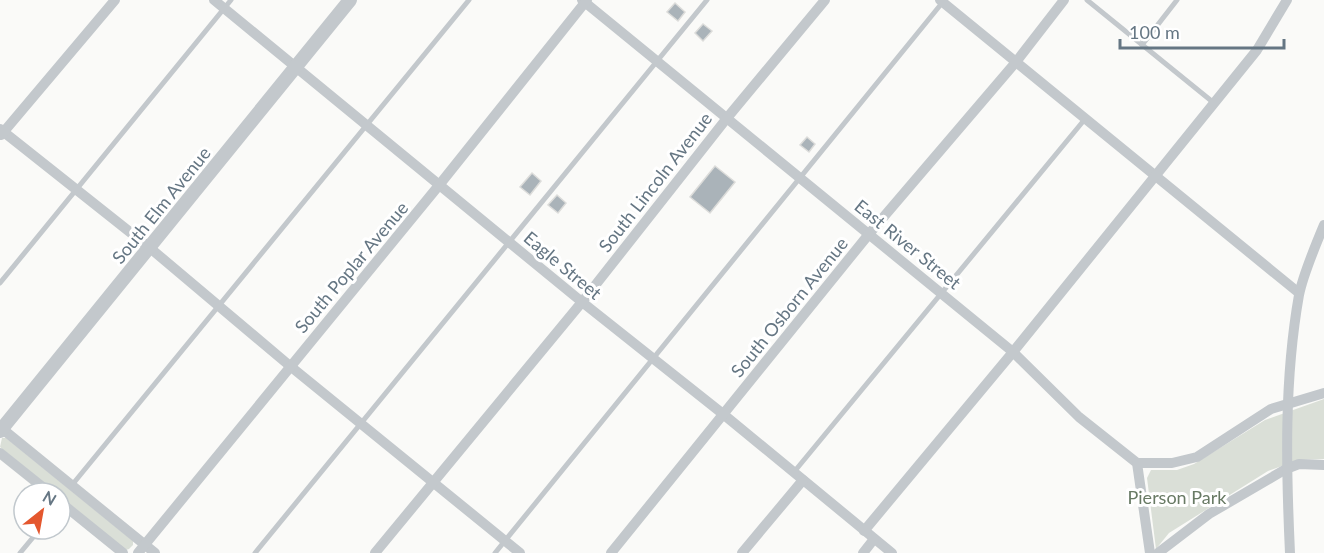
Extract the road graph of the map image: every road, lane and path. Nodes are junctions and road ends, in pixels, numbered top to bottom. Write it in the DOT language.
graph roads {
  1 [pos="115,0"];
  2 [pos="214,0"];
  3 [pos="350,0"];
  4 [pos="469,0"];
  5 [pos="708,0"];
  6 [pos="825,0"];
  7 [pos="1064,0"];
  8 [pos="1087,0"];
  9 [pos="1177,0"];
  10 [pos="1287,0"];
  11 [pos="585,1"];
  12 [pos="942,1"];
  13 [pos="228,4"];
  14 [pos="1142,45"];
  15 [pos="657,61"];
  16 [pos="1016,62"];
  17 [pos="296,66"];
  18 [pos="1214,104"];
  19 [pos="727,118"];
  20 [pos="1085,118"];
  21 [pos="367,125"];
  22 [pos="1,132"];
  23 [pos="1156,176"];
  24 [pos="800,177"];
  25 [pos="440,184"];
  26 [pos="77,189"];
  27 [pos="1324,225"];
  28 [pos="869,234"];
  29 [pos="510,242"];
  30 [pos="150,248"];
  31 [pos="0,283"];
  32 [pos="942,293"];
  33 [pos="1299,293"];
  34 [pos="582,302"];
  35 [pos="219,306"];
  36 [pos="1013,352"];
  37 [pos="653,358"];
  38 [pos="290,366"];
  39 [pos="1324,393"];
  40 [pos="1287,403"];
  41 [pos="723,414"];
  42 [pos="361,424"];
  43 [pos="1,429"];
  44 [pos="0,453"];
  45 [pos="1137,462"];
  46 [pos="1324,465"];
  47 [pos="1286,469"];
  48 [pos="794,472"];
  49 [pos="803,480"];
  50 [pos="35,481"];
  51 [pos="66,481"];
  52 [pos="432,482"];
  53 [pos="72,486"];
  54 [pos="72,513"];
  55 [pos="864,531"];
  56 [pos="874,539"];
  57 [pos="505,540"];
  58 [pos="30,541"];
  59 [pos="142,549"];
  60 [pos="20,553"];
  61 [pos="123,553"];
  62 [pos="155,553"];
  63 [pos="255,553"];
  64 [pos="375,553"];
  65 [pos="495,553"];
  66 [pos="520,553"];
  67 [pos="611,553"];
  68 [pos="742,553"];
  69 [pos="863,553"];
  70 [pos="892,553"];
  71 [pos="1150,553"];
  72 [pos="1158,553"];
  73 [pos="1290,553"];
  1 -- 22 [label="street"];
  2 -- 13 [label="street, Eagle Street"];
  3 -- 17 [label="street, South Elm Avenue"];
  4 -- 21 [label="lane"];
  5 -- 15 [label="lane"];
  6 -- 19 [label="street, South Lincoln Avenue"];
  7 -- 16 [label="street, South Osborn Avenue"];
  8 -- 14 [label="lane"];
  9 -- 14 [label="lane"];
  10 -- 18 [label="street"];
  11 -- 15 [label="street, East River Street"];
  11 -- 25 [label="street, South Poplar Avenue"];
  12 -- 16 [label="street"];
  12 -- 24 [label="lane"];
  13 -- 17 [label="street, Eagle Street"];
  13 -- 26 [label="lane"];
  14 -- 18 [label="lane"];
  15 -- 19 [label="street, East River Street"];
  15 -- 29 [label="lane"];
  16 -- 20 [label="street"];
  16 -- 28 [label="street, South Osborn Avenue"];
  17 -- 21 [label="street, Eagle Street"];
  17 -- 30 [label="street, South Elm Avenue"];
  18 -- 23 [label="street"];
  19 -- 24 [label="street, East River Street"];
  19 -- 34 [label="street, South Lincoln Avenue"];
  20 -- 23 [label="street"];
  20 -- 32 [label="lane"];
  21 -- 25 [label="street, Eagle Street"];
  21 -- 35 [label="lane"];
  22 -- 26 [label="street"];
  23 -- 33 [label="street"];
  23 -- 36 [label="street"];
  24 -- 28 [label="street, East River Street"];
  24 -- 37 [label="lane"];
  25 -- 29 [label="street, Eagle Street"];
  25 -- 38 [label="street, South Poplar Avenue"];
  26 -- 30 [label="street"];
  26 -- 31 [label="lane"];
  27 -- 33 [label="street"];
  28 -- 32 [label="street, East River Street"];
  28 -- 41 [label="street, South Osborn Avenue"];
  29 -- 34 [label="street, Eagle Street"];
  29 -- 42 [label="lane"];
  30 -- 35 [label="street"];
  30 -- 43 [label="street, South Elm Avenue"];
  32 -- 36 [label="street, East River Street"];
  32 -- 48 [label="lane"];
  33 -- 40 [label="street"];
  34 -- 37 [label="street, Eagle Street"];
  34 -- 52 [label="street, South Lincoln Avenue"];
  35 -- 38 [label="street"];
  35 -- 53 [label="lane"];
  36 -- 45 [label="street, East River Street"];
  36 -- 55 [label="street"];
  37 -- 41 [label="street, Eagle Street"];
  37 -- 57 [label="lane"];
  38 -- 42 [label="street"];
  38 -- 59 [label="street, South Poplar Avenue"];
  39 -- 40 [label="street"];
  40 -- 45 [label="street"];
  40 -- 47 [label="street"];
  41 -- 48 [label="street, Eagle Street"];
  41 -- 67 [label="street, South Osborn Avenue"];
  42 -- 52 [label="street"];
  42 -- 63 [label="lane"];
  43 -- 51 [label="street"];
  44 -- 50 [label="street"];
  45 -- 71 [label="street"];
  46 -- 47 [label="street"];
  47 -- 72 [label="street"];
  47 -- 73 [label="street"];
  48 -- 49 [label="street, Eagle Street"];
  49 -- 55 [label="street, Eagle Street"];
  49 -- 68 [label="street"];
  52 -- 57 [label="street"];
  52 -- 64 [label="street, South Lincoln Avenue"];
  53 -- 59 [label="street"];
  54 -- 61 [label="street"];
  55 -- 56 [label="street, Eagle Street"];
  56 -- 69 [label="street"];
  56 -- 70 [label="street, Eagle Street"];
  57 -- 65 [label="lane"];
  57 -- 66 [label="street"];
  58 -- 60 [label="lane"];
  59 -- 62 [label="street"];
}
